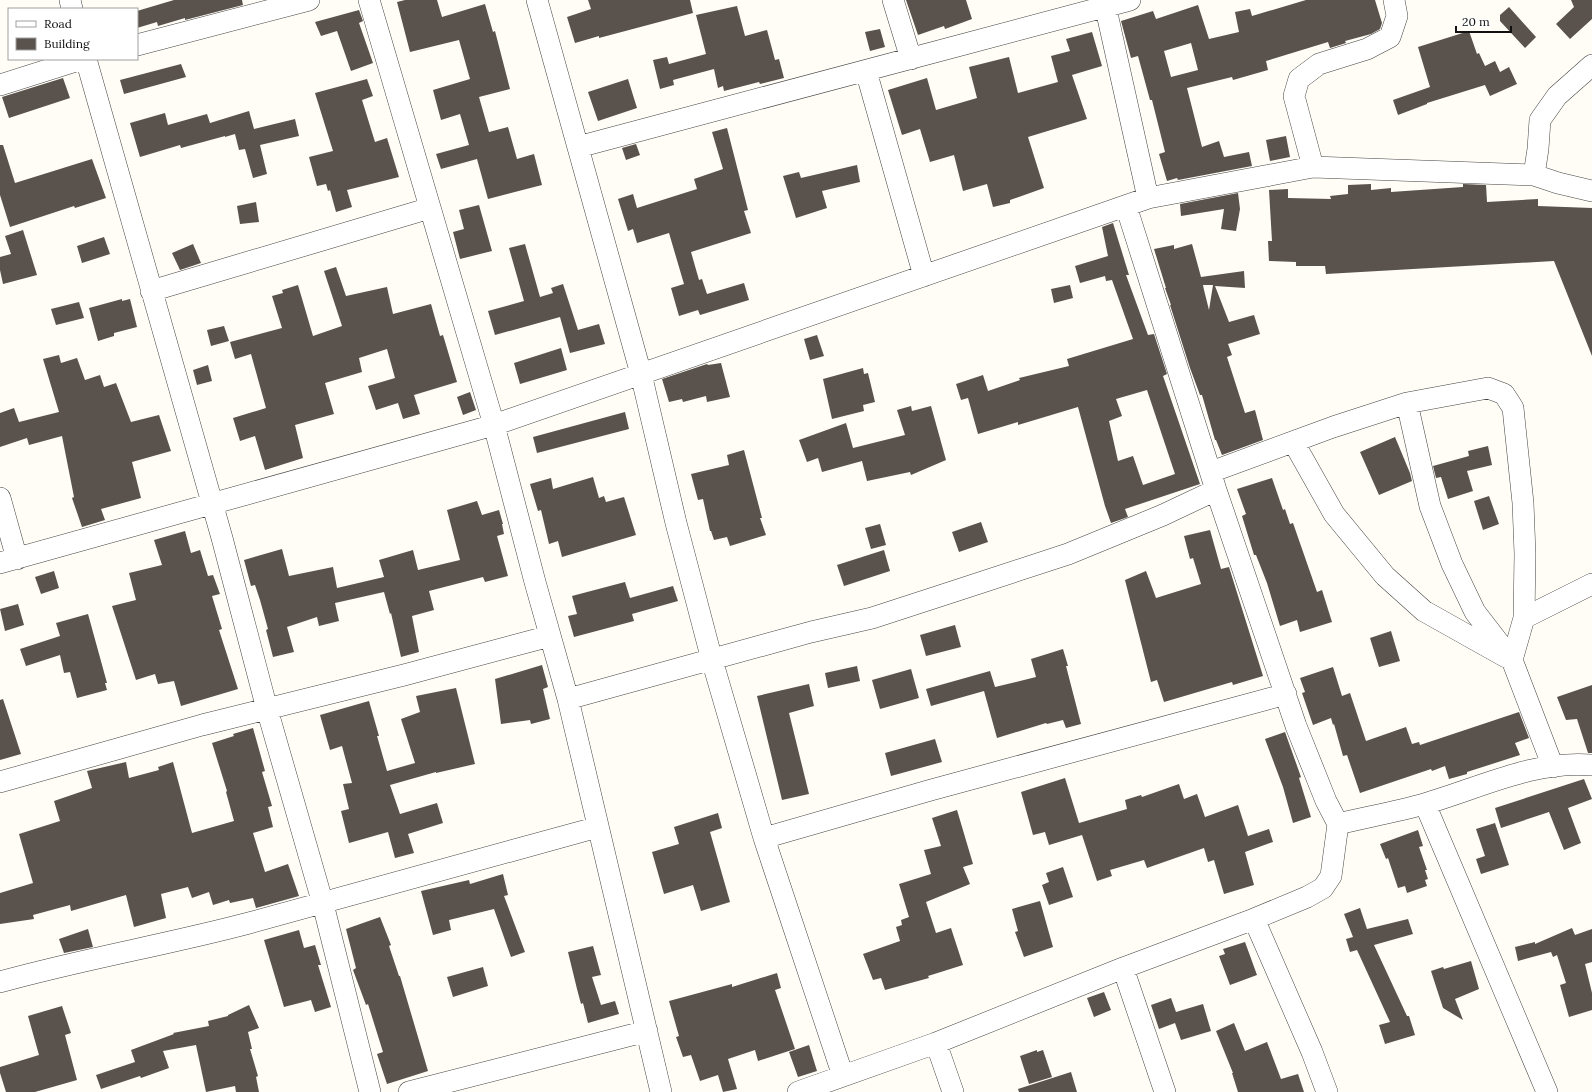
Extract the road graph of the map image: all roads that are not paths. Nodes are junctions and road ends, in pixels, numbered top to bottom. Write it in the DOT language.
graph roads {
  1 [pos="308,0"];
  2 [pos="369,0"];
  3 [pos="537,0"];
  4 [pos="893,0"];
  5 [pos="1130,0"];
  6 [pos="1394,0"];
  7 [pos="1105,3"];
  8 [pos="138,44"];
  9 [pos="911,59"];
  10 [pos="79,60"];
  11 [pos="86,60"];
  12 [pos="1592,65"];
  13 [pos="866,71"];
  14 [pos="0,85"];
  15 [pos="578,147"];
  16 [pos="1313,167"];
  17 [pos="1534,175"];
  18 [pos="1592,191"];
  19 [pos="1148,198"];
  20 [pos="1126,206"];
  21 [pos="430,208"];
  22 [pos="924,276"];
  23 [pos="151,291"];
  24 [pos="641,374"];
  25 [pos="1407,403"];
  26 [pos="494,426"];
  27 [pos="1294,443"];
  28 [pos="1213,481"];
  29 [pos="0,498"];
  30 [pos="212,504"];
  31 [pos="9,561"];
  32 [pos="1592,584"];
  33 [pos="1524,618"];
  34 [pos="550,636"];
  35 [pos="712,660"];
  36 [pos="1512,660"];
  37 [pos="1286,694"];
  38 [pos="568,699"];
  39 [pos="267,709"];
  40 [pos="1592,766"];
  41 [pos="1553,767"];
  42 [pos="0,782"];
  43 [pos="1425,804"];
  44 [pos="1338,824"];
  45 [pos="598,827"];
  46 [pos="764,838"];
  47 [pos="323,904"];
  48 [pos="1254,919"];
  49 [pos="1123,968"];
  50 [pos="0,982"];
  51 [pos="647,1031"];
  52 [pos="936,1042"];
  53 [pos="843,1076"];
  54 [pos="370,1092"];
  55 [pos="409,1092"];
  56 [pos="661,1092"];
  57 [pos="798,1092"];
  58 [pos="953,1092"];
  59 [pos="1165,1092"];
  60 [pos="1327,1092"];
  61 [pos="1547,1092"];
  1 -- 8 [label="street"];
  2 -- 21 [label="street"];
  3 -- 15 [label="street"];
  4 -- 9 [label="street"];
  5 -- 7 [label="street"];
  6 -- 16 [label="street"];
  7 -- 9 [label="street"];
  7 -- 19 [label="street"];
  9 -- 13 [label="street"];
  10 -- 14 [label="street"];
  11 -- 23 [label="street"];
  12 -- 17 [label="street"];
  13 -- 15 [label="street"];
  13 -- 22 [label="street"];
  15 -- 24 [label="street"];
  16 -- 17 [label="street"];
  16 -- 19 [label="street"];
  17 -- 18 [label="street"];
  19 -- 20 [label="street"];
  20 -- 22 [label="street"];
  20 -- 28 [label="street"];
  21 -- 23 [label="street"];
  21 -- 26 [label="street"];
  22 -- 24 [label="street"];
  23 -- 30 [label="street"];
  24 -- 26 [label="street"];
  24 -- 35 [label="street"];
  25 -- 27 [label="street"];
  25 -- 33 [label="street"];
  25 -- 36 [label="street"];
  26 -- 30 [label="street"];
  26 -- 34 [label="street"];
  27 -- 28 [label="street"];
  27 -- 36 [label="street"];
  28 -- 35 [label="street"];
  28 -- 37 [label="street"];
  29 -- 31 [label="street"];
  30 -- 31 [label="street"];
  30 -- 39 [label="street"];
  32 -- 33 [label="street"];
  33 -- 36 [label="street"];
  34 -- 38 [label="street"];
  34 -- 39 [label="street"];
  35 -- 38 [label="street"];
  35 -- 46 [label="street"];
  36 -- 41 [label="street"];
  37 -- 44 [label="street"];
  37 -- 46 [label="street"];
  38 -- 45 [label="street"];
  39 -- 42 [label="street"];
  39 -- 47 [label="street"];
  40 -- 41 [label="street"];
  41 -- 43 [label="street"];
  43 -- 44 [label="street"];
  43 -- 61 [label="street"];
  44 -- 48 [label="street"];
  45 -- 47 [label="street"];
  45 -- 51 [label="street"];
  46 -- 53 [label="street"];
  47 -- 50 [label="street"];
  47 -- 54 [label="street"];
  48 -- 49 [label="street"];
  48 -- 60 [label="street"];
  49 -- 52 [label="street"];
  49 -- 59 [label="street"];
  51 -- 55 [label="street"];
  51 -- 56 [label="street"];
  52 -- 53 [label="street"];
  52 -- 58 [label="street"];
  53 -- 57 [label="street"];
}
